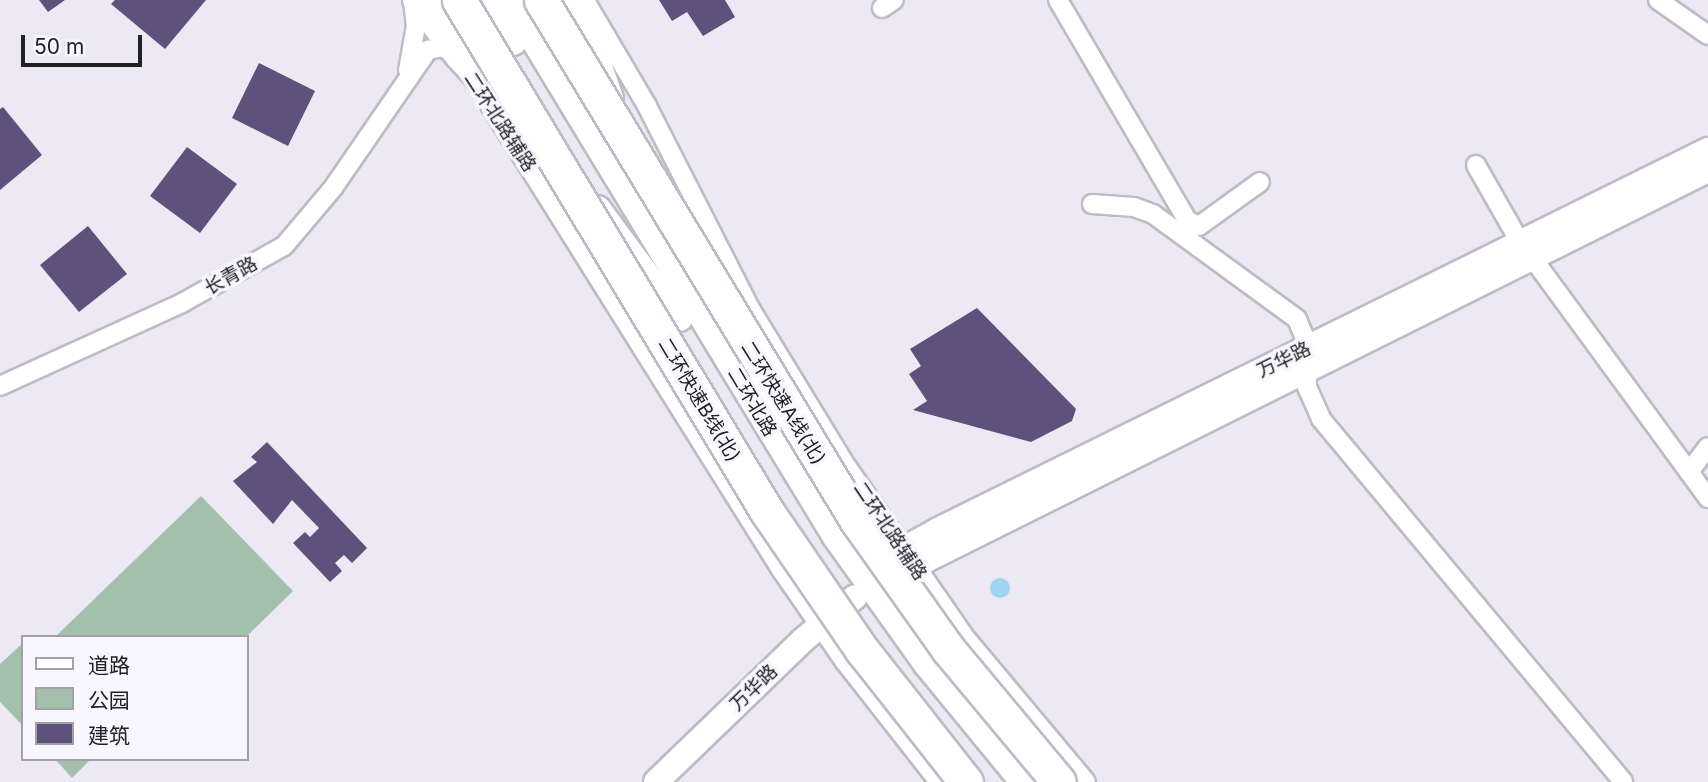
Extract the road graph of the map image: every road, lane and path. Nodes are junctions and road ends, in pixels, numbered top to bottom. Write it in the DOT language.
graph roads {
  1 [pos="414,0"];
  2 [pos="435,0"];
  3 [pos="459,0"];
  4 [pos="488,0"];
  5 [pos="511,0"];
  6 [pos="541,0"];
  7 [pos="564,0"];
  8 [pos="577,0"];
  9 [pos="584,0"];
  10 [pos="1058,0"];
  11 [pos="1658,0"];
  12 [pos="1708,35"];
  13 [pos="457,56"];
  14 [pos="399,89"];
  15 [pos="1708,150"];
  16 [pos="1476,165"];
  17 [pos="601,169"];
  18 [pos="1708,170"];
  19 [pos="1260,182"];
  20 [pos="1092,204"];
  21 [pos="1526,249"];
  22 [pos="688,314"];
  23 [pos="1308,359"];
  24 [pos="0,386"];
  25 [pos="1708,447"];
  26 [pos="1689,472"];
  27 [pos="1708,498"];
  28 [pos="906,556"];
  29 [pos="863,586"];
  30 [pos="819,625"];
  31 [pos="656,782"];
  32 [pos="939,782"];
  33 [pos="966,782"];
  34 [pos="1000,782"];
  35 [pos="1025,782"];
  36 [pos="1059,782"];
  37 [pos="1086,782"];
  38 [pos="1623,782"];
  1 -- 13 [label="street"];
  1 -- 14 [label="street"];
  2 -- 22 [label="highway, bridge"];
  3 -- 22 [label="highway, 二环快速B线(北), bridge"];
  4 -- 17 [label="main road, 二环北路"];
  5 -- 17 [label="main road, 二环北路"];
  6 -- 22 [label="highway, 二环快速A线(北), bridge"];
  7 -- 22 [label="highway, bridge"];
  8 -- 22 [label="street"];
  9 -- 28 [label="street, 二环北路辅路"];
  10 -- 19 [label="street"];
  11 -- 12 [label="street"];
  13 -- 14 [label="street"];
  13 -- 22 [label="street"];
  13 -- 30 [label="street, 二环北路辅路"];
  14 -- 24 [label="street, 长青路"];
  15 -- 21 [label="street, 万华路"];
  16 -- 21 [label="street"];
  17 -- 22 [label="main road, 二环北路"];
  18 -- 21 [label="street, 万华路"];
  20 -- 23 [label="street"];
  21 -- 23 [label="street, 万华路"];
  21 -- 26 [label="street"];
  22 -- 29 [label="main road, 二环北路"];
  22 -- 33 [label="highway, 二环快速B线(北), bridge"];
  22 -- 36 [label="highway, 二环快速A线(北), bridge"];
  23 -- 28 [label="street, 万华路"];
  23 -- 38 [label="street"];
  25 -- 26 [label="street"];
  26 -- 27 [label="street"];
  28 -- 29 [label="street, 万华路"];
  28 -- 37 [label="street, 二环北路辅路"];
  29 -- 30 [label="street, 万华路"];
  29 -- 34 [label="main road, 二环北路"];
  29 -- 35 [label="main road, 二环北路"];
  30 -- 31 [label="street, 万华路"];
  30 -- 32 [label="street, 二环北路辅路"];
}
